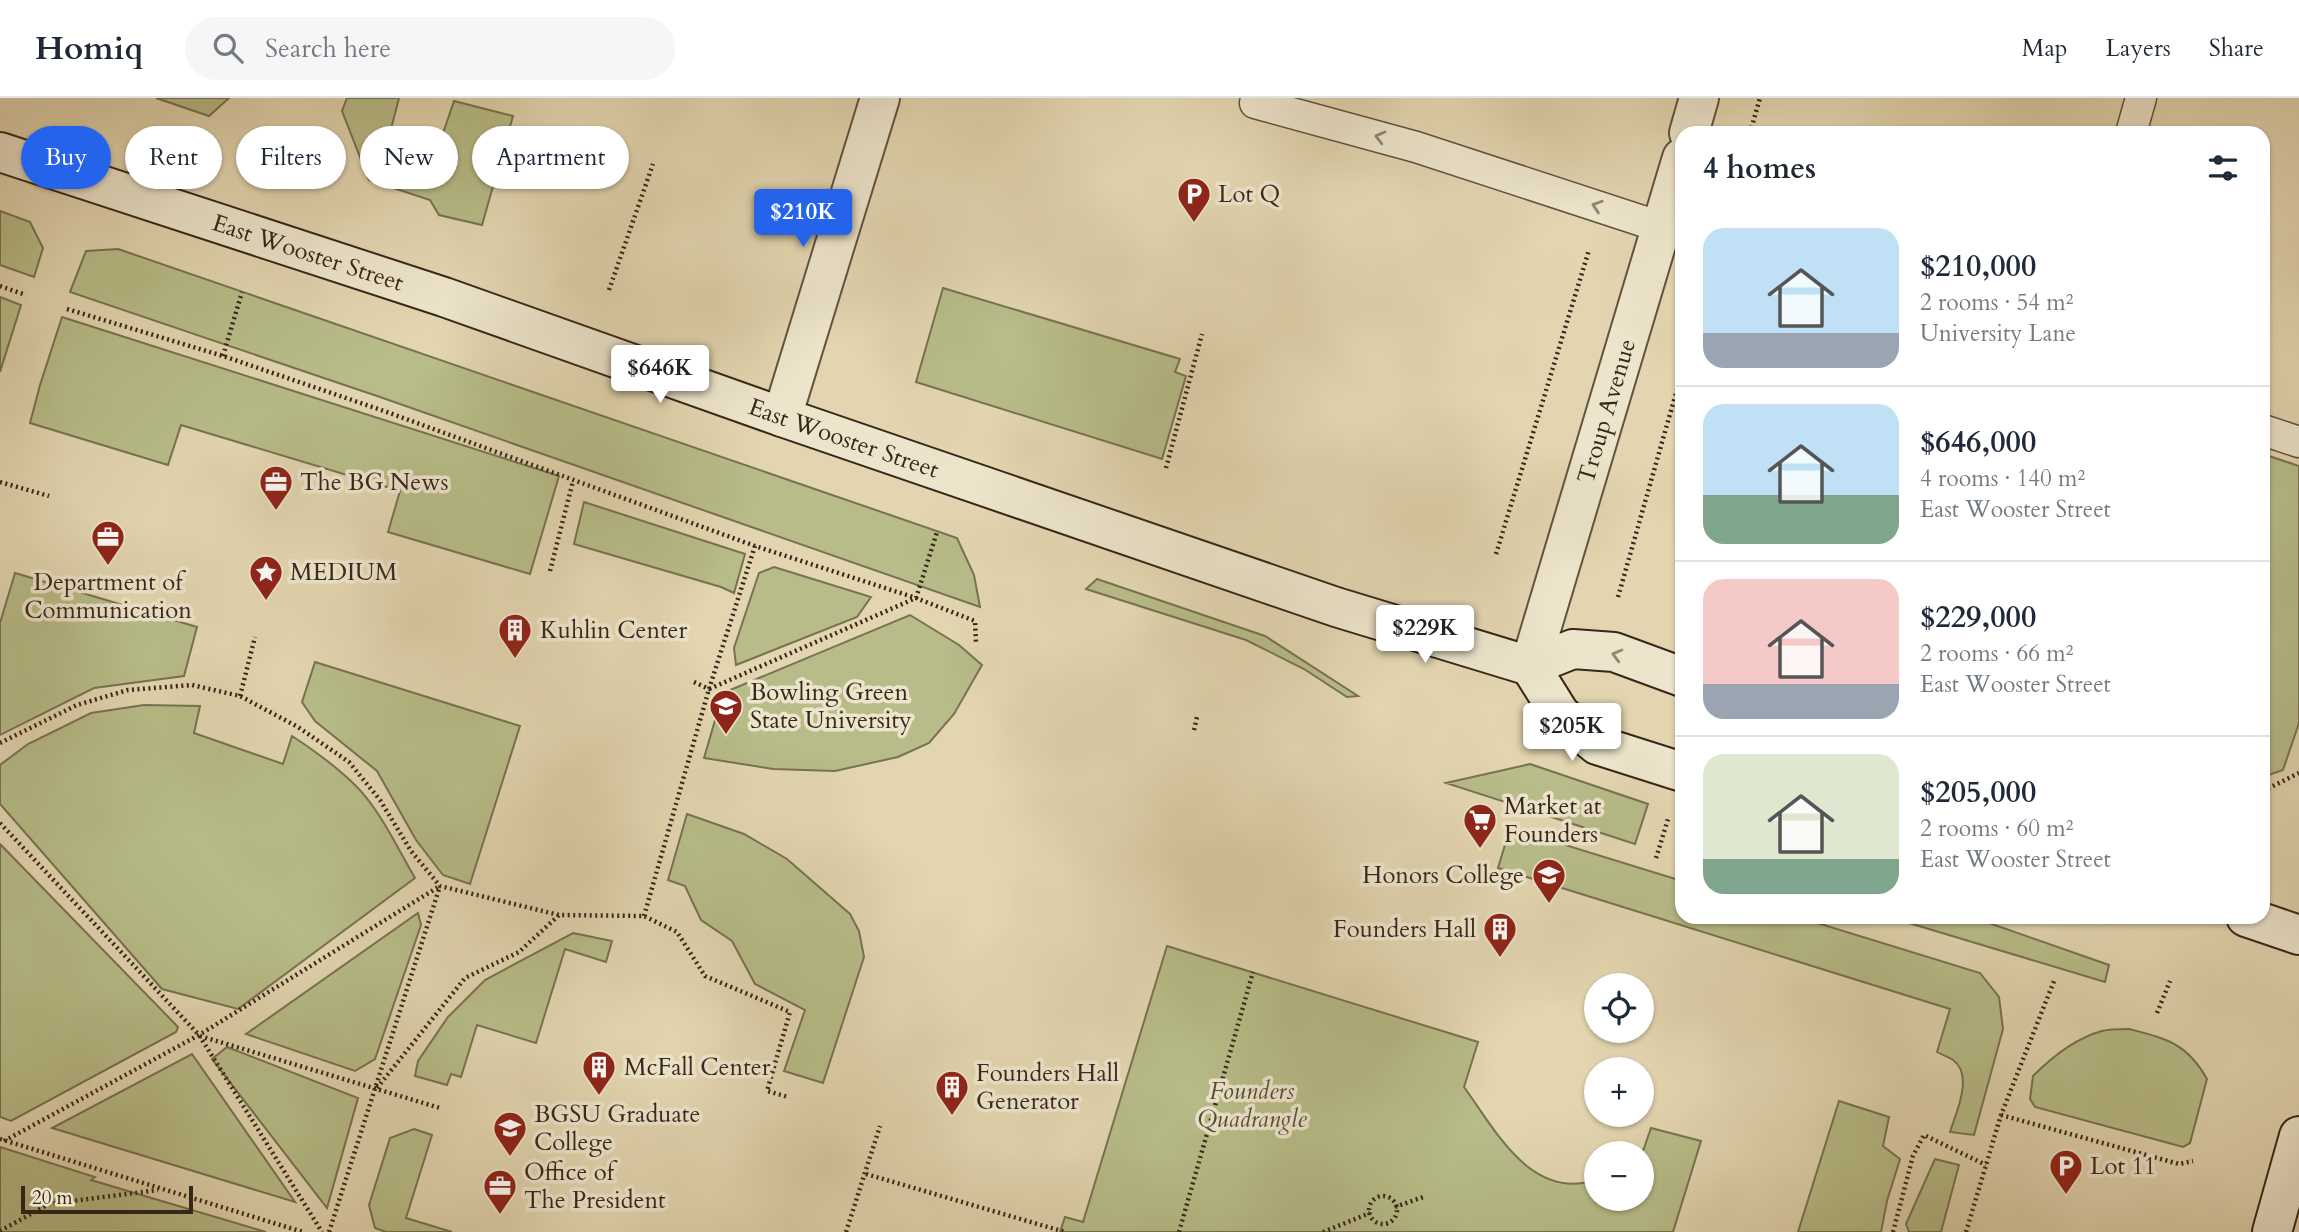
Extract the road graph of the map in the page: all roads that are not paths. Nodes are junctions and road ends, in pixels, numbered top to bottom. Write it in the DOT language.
graph roads {
  1 [pos="880,98"];
  2 [pos="1699,98"];
  3 [pos="2141,98"];
  4 [pos="1255,103"];
  5 [pos="1691,126"];
  6 [pos="2133,126"];
  7 [pos="0,152"];
  8 [pos="1675,208"];
  9 [pos="1672,230"];
  10 [pos="782,417"];
  11 [pos="2270,432"];
  12 [pos="2299,442"];
  13 [pos="1530,666"];
  14 [pos="1675,674"];
  15 [pos="1675,770"];
  16 [pos="2267,924"];
  17 [pos="2299,935"];
  18 [pos="2299,1136"];
  19 [pos="2272,1232"];
  1 -- 10 [label="main road"];
  2 -- 5 [label="main road"];
  3 -- 6 [label="lane"];
  9 -- 4 [label="lane, one-way"];
  7 -- 10 [label="main road, East Wooster Street"];
  8 -- 9 [label="main road, Troup Avenue"];
  9 -- 13 [label="main road, Troup Avenue"];
  10 -- 13 [label="main road, East Wooster Street"];
  11 -- 12 [label="lane"];
  14 -- 13 [label="main road, one-way"];
  13 -- 15 [label="main road"];
  16 -- 17 [label="main road"];
  18 -- 19 [label="main road"];
}
